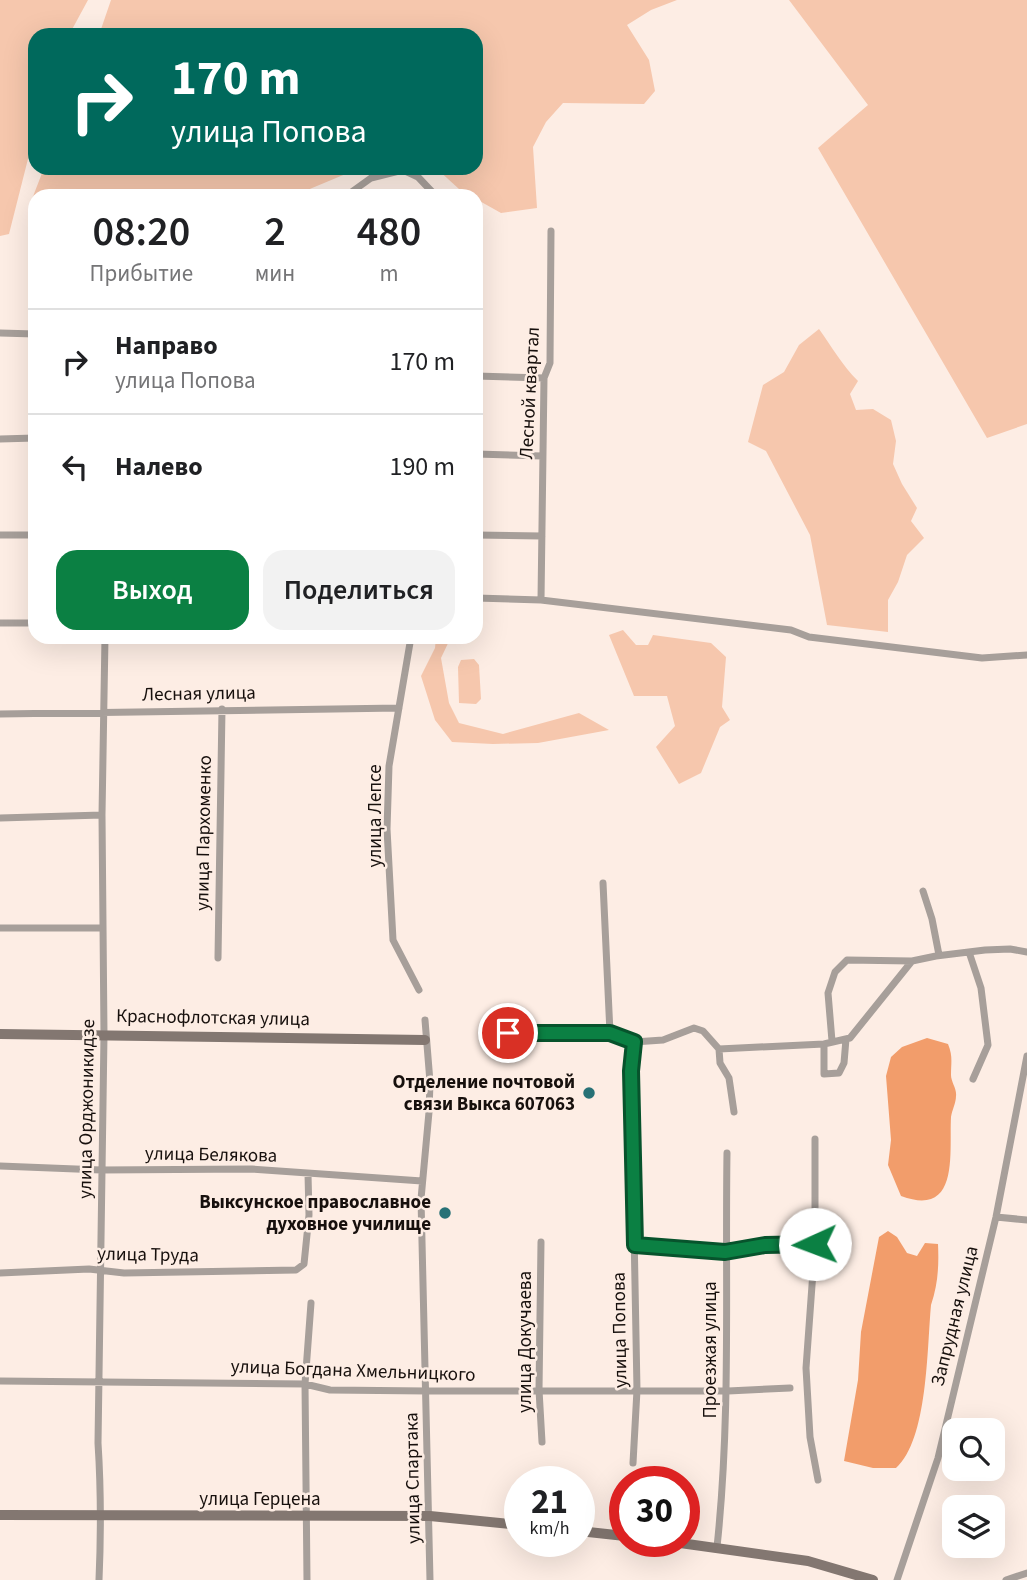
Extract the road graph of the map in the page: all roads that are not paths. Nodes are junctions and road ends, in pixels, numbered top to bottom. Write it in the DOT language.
graph roads {
  1 [pos="383,175"];
  2 [pos="414,175"];
  3 [pos="356,189"];
  4 [pos="429,189"];
  5 [pos="551,231"];
  6 [pos="0,333"];
  7 [pos="28,334"];
  8 [pos="483,376"];
  9 [pos="544,377"];
  10 [pos="28,438"];
  11 [pos="0,439"];
  12 [pos="483,454"];
  13 [pos="542,456"];
  14 [pos="0,535"];
  15 [pos="28,535"];
  16 [pos="483,535"];
  17 [pos="541,536"];
  18 [pos="483,598"];
  19 [pos="541,600"];
  20 [pos="0,623"];
  21 [pos="28,623"];
  22 [pos="105,644"];
  23 [pos="410,644"];
  24 [pos="1027,655"];
  25 [pos="398,708"];
  26 [pos="222,709"];
  27 [pos="103,712"];
  28 [pos="0,714"];
  29 [pos="102,815"];
  30 [pos="0,818"];
  31 [pos="603,883"];
  32 [pos="923,891"];
  33 [pos="0,928"];
  34 [pos="102,928"];
  35 [pos="970,952"];
  36 [pos="1027,952"];
  37 [pos="939,955"];
  38 [pos="218,958"];
  39 [pos="912,961"];
  40 [pos="419,990"];
  41 [pos="425,1020"];
  42 [pos="508,1033"];
  43 [pos="610,1033"];
  44 [pos="0,1034"];
  45 [pos="104,1035"];
  46 [pos="846,1039"];
  47 [pos="425,1040"];
  48 [pos="634,1042"];
  49 [pos="828,1043"];
  50 [pos="719,1049"];
  51 [pos="1027,1056"];
  52 [pos="973,1079"];
  53 [pos="734,1112"];
  54 [pos="815,1139"];
  55 [pos="727,1153"];
  56 [pos="0,1166"];
  57 [pos="101,1170"];
  58 [pos="308,1174"];
  59 [pos="422,1181"];
  60 [pos="996,1217"];
  61 [pos="1027,1220"];
  62 [pos="541,1242"];
  63 [pos="815,1244"];
  64 [pos="635,1245"];
  65 [pos="725,1252"];
  66 [pos="101,1270"];
  67 [pos="0,1273"];
  68 [pos="312,1303"];
  69 [pos="0,1381"];
  70 [pos="99,1381"];
  71 [pos="305,1384"];
  72 [pos="790,1388"];
  73 [pos="539,1390"];
  74 [pos="637,1390"];
  75 [pos="428,1391"];
  76 [pos="728,1391"];
  77 [pos="542,1442"];
  78 [pos="633,1463"];
  79 [pos="818,1480"];
  80 [pos="0,1515"];
  81 [pos="99,1516"];
  82 [pos="430,1516"];
  83 [pos="306,1517"];
  84 [pos="504,1523"];
  85 [pos="700,1545"];
  86 [pos="717,1547"];
  87 [pos="1027,1573"];
  88 [pos="99,1580"];
  89 [pos="307,1580"];
  90 [pos="430,1580"];
  91 [pos="873,1580"];
  92 [pos="897,1580"];
  93 [pos="1006,1580"];
  1 -- 3 [label="street"];
  2 -- 4 [label="street"];
  5 -- 9 [label="street, Лесной квартал"];
  6 -- 7 [label="street"];
  8 -- 9 [label="street"];
  9 -- 13 [label="street, Лесной квартал"];
  10 -- 11 [label="street"];
  12 -- 13 [label="street"];
  13 -- 17 [label="street, Лесной квартал"];
  14 -- 15 [label="street"];
  16 -- 17 [label="street"];
  17 -- 19 [label="street, Лесной квартал"];
  18 -- 19 [label="street"];
  19 -- 24 [label="street"];
  20 -- 21 [label="street"];
  22 -- 27 [label="street, улица Орджоникидзе"];
  23 -- 25 [label="street, улица Лепсе"];
  25 -- 26 [label="street, Лесная улица"];
  25 -- 40 [label="street, улица Лепсе"];
  26 -- 27 [label="street, Лесная улица"];
  26 -- 38 [label="street, улица Пархоменко"];
  27 -- 28 [label="street, Лесная улица"];
  27 -- 29 [label="street, улица Орджоникидзе"];
  29 -- 30 [label="street"];
  29 -- 34 [label="street, улица Орджоникидзе"];
  31 -- 43 [label="street"];
  32 -- 37 [label="street"];
  33 -- 34 [label="street"];
  34 -- 45 [label="street, улица Орджоникидзе"];
  35 -- 36 [label="street"];
  35 -- 37 [label="street"];
  35 -- 52 [label="street"];
  37 -- 39 [label="street"];
  39 -- 46 [label="street"];
  39 -- 49 [label="street"];
  41 -- 47 [label="street"];
  42 -- 43 [label="street"];
  43 -- 48 [label="street"];
  44 -- 45 [label="street, Краснофлотская улица"];
  45 -- 47 [label="street, Краснофлотская улица"];
  45 -- 57 [label="street, улица Орджоникидзе"];
  46 -- 49 [label="street"];
  46 -- 49 [label="street"];
  47 -- 59 [label="street, улица Спартака"];
  48 -- 50 [label="street"];
  48 -- 64 [label="street, улица Попова"];
  49 -- 50 [label="street"];
  50 -- 53 [label="street"];
  51 -- 60 [label="street, Запрудная улица"];
  54 -- 63 [label="street"];
  55 -- 65 [label="street, Проезжая улица"];
  56 -- 57 [label="street, улица Белякова"];
  57 -- 58 [label="street, улица Белякова"];
  57 -- 66 [label="street, улица Орджоникидзе"];
  58 -- 59 [label="street, улица Белякова"];
  58 -- 66 [label="street, улица Труда"];
  59 -- 75 [label="street, улица Спартака"];
  60 -- 61 [label="street"];
  60 -- 92 [label="street, Запрудная улица"];
  62 -- 73 [label="street, улица Докучаева"];
  63 -- 65 [label="street"];
  63 -- 79 [label="street"];
  64 -- 65 [label="street"];
  64 -- 74 [label="street, улица Попова"];
  65 -- 76 [label="street, Проезжая улица"];
  66 -- 67 [label="street, улица Труда"];
  66 -- 70 [label="street, улица Орджоникидзе"];
  68 -- 71 [label="street"];
  69 -- 70 [label="street, улица Богдана Хмельницкого"];
  70 -- 71 [label="street, улица Богдана Хмельницкого"];
  70 -- 81 [label="street, улица Орджоникидзе"];
  71 -- 75 [label="street, улица Богдана Хмельницкого"];
  71 -- 83 [label="street"];
  72 -- 76 [label="street, улица Богдана Хмельницкого"];
  73 -- 74 [label="street, улица Богдана Хмельницкого"];
  73 -- 75 [label="street, улица Богдана Хмельницкого"];
  73 -- 77 [label="street, улица Докучаева"];
  74 -- 76 [label="street, улица Богдана Хмельницкого"];
  74 -- 78 [label="street, улица Попова"];
  75 -- 82 [label="street, улица Спартака"];
  76 -- 86 [label="street, Проезжая улица"];
  80 -- 81 [label="street, улица Герцена"];
  81 -- 83 [label="street, улица Герцена"];
  81 -- 88 [label="street, улица Орджоникидзе"];
  82 -- 83 [label="street, улица Герцена"];
  82 -- 84 [label="street, улица Герцена"];
  82 -- 90 [label="street, улица Спартака"];
  83 -- 89 [label="street"];
  85 -- 86 [label="street"];
  86 -- 91 [label="street"];
  87 -- 93 [label="street"];
}
